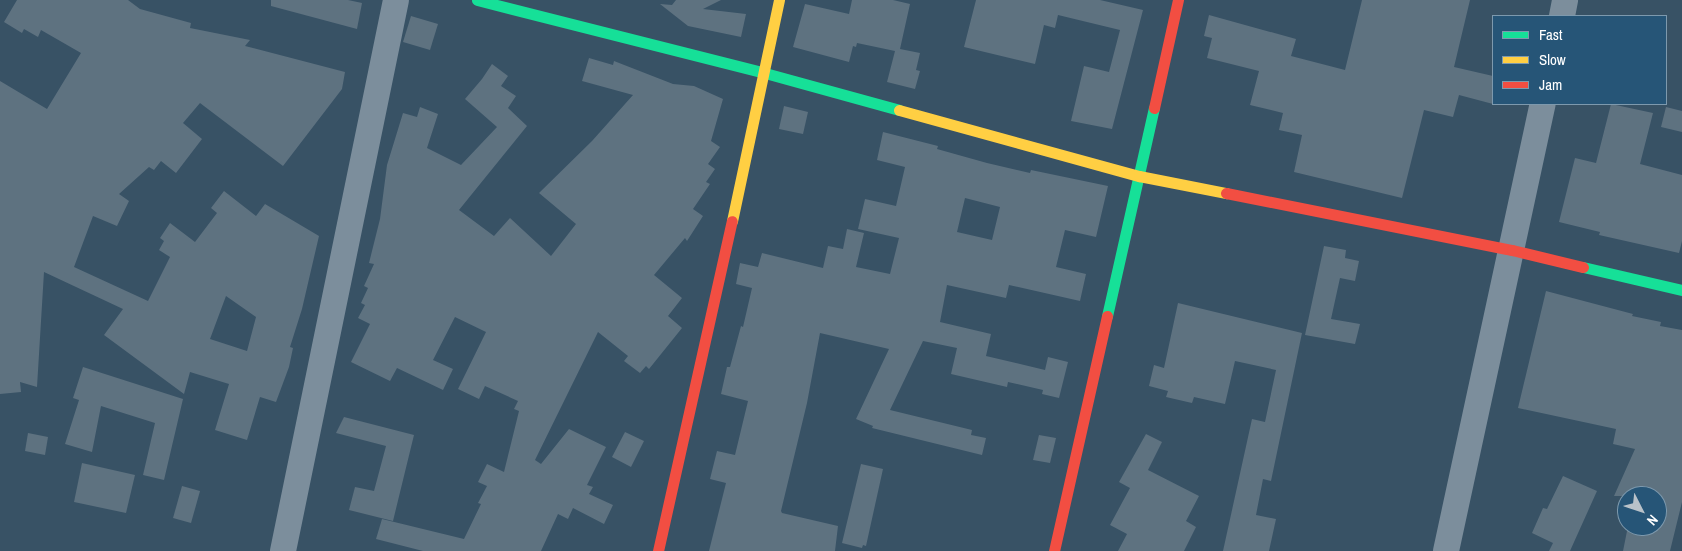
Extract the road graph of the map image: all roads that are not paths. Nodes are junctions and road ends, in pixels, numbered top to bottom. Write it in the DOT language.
graph roads {
  1 [pos="396,0"];
  2 [pos="477,0"];
  3 [pos="779,0"];
  4 [pos="1178,0"];
  5 [pos="1565,0"];
  6 [pos="1562,15"];
  7 [pos="765,73"];
  8 [pos="1543,105"];
  9 [pos="1139,176"];
  10 [pos="1512,250"];
  11 [pos="1682,290"];
  12 [pos="283,551"];
  13 [pos="658,551"];
  14 [pos="1054,551"];
  15 [pos="1446,551"];
  1 -- 12 [label="street"];
  2 -- 7 [label="street"];
  3 -- 7 [label="street"];
  4 -- 9 [label="street"];
  5 -- 6 [label="street"];
  7 -- 9 [label="street"];
  7 -- 13 [label="street"];
  8 -- 10 [label="street"];
  9 -- 10 [label="street"];
  9 -- 14 [label="street"];
  10 -- 11 [label="street"];
  10 -- 15 [label="street"];
}
